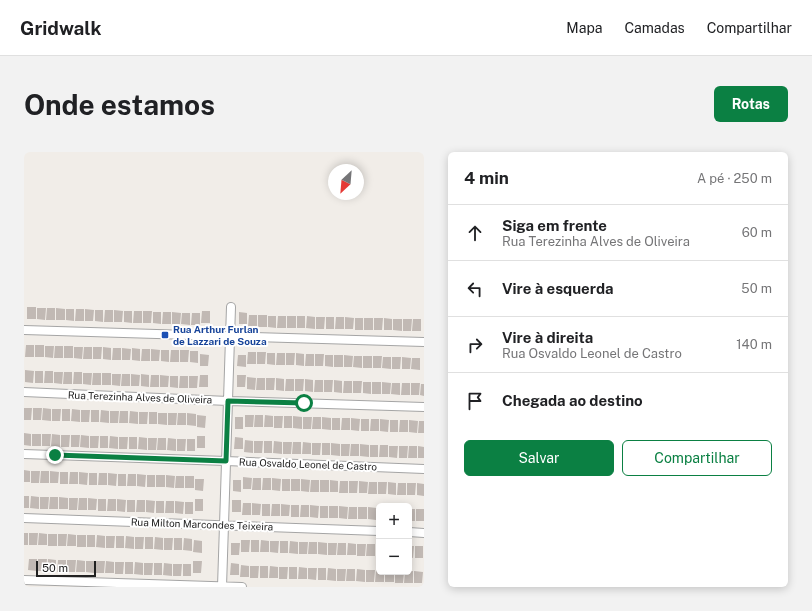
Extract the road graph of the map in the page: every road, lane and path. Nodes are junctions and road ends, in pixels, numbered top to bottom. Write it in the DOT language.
graph roads {
  1 [pos="231,307"];
  2 [pos="24,330"];
  3 [pos="230,337"];
  4 [pos="424,342"];
  5 [pos="24,392"];
  6 [pos="228,401"];
  7 [pos="424,407"];
  8 [pos="24,454"];
  9 [pos="226,461"];
  10 [pos="424,469"];
  11 [pos="24,518"];
  12 [pos="224,525"];
  13 [pos="376,531"];
  14 [pos="412,532"];
  15 [pos="424,533"];
  16 [pos="24,580"];
  17 [pos="222,587"];
  18 [pos="242,587"];
  1 -- 3 [label="street"];
  2 -- 3 [label="street"];
  3 -- 4 [label="street"];
  3 -- 6 [label="street"];
  5 -- 6 [label="street, Rua Terezinha Alves de Oliveira"];
  6 -- 7 [label="street, Rua Terezinha Alves de Oliveira"];
  6 -- 9 [label="street"];
  8 -- 9 [label="street, Rua Osvaldo Leonel de Castro"];
  9 -- 10 [label="street, Rua Osvaldo Leonel de Castro"];
  9 -- 12 [label="street"];
  11 -- 12 [label="street, Rua Milton Marcondes Teixeira"];
  12 -- 13 [label="street, Rua Milton Marcondes Teixeira"];
  12 -- 17 [label="street"];
  14 -- 15 [label="street"];
  16 -- 17 [label="street"];
  17 -- 18 [label="street"];
}
